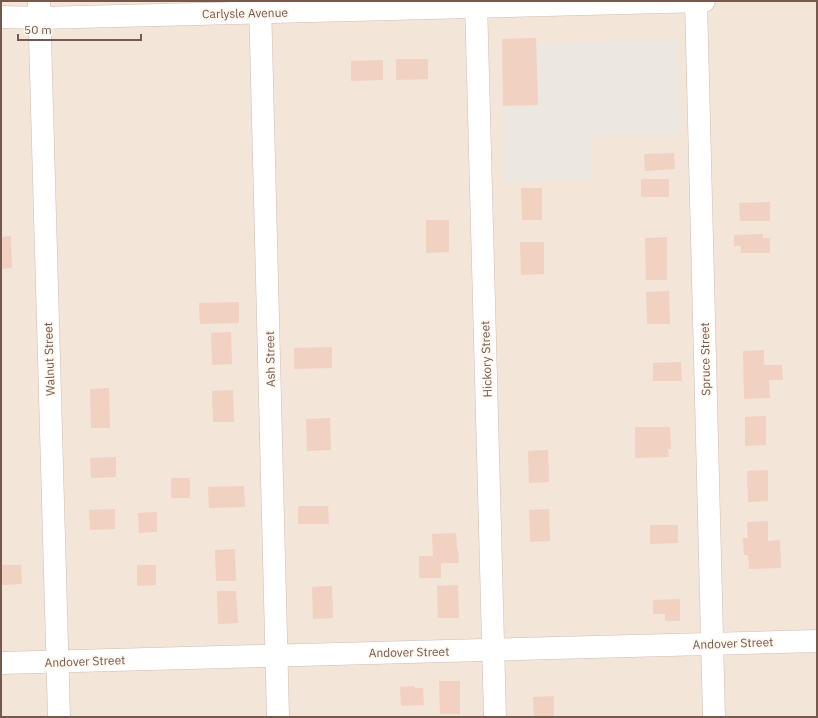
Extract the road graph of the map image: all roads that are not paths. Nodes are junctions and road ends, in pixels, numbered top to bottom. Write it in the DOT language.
graph roads {
  1 [pos="696,1"];
  2 [pos="704,1"];
  3 [pos="477,4"];
  4 [pos="261,7"];
  5 [pos="39,9"];
  6 [pos="1,17"];
  7 [pos="817,640"];
  8 [pos="712,644"];
  9 [pos="494,650"];
  10 [pos="277,655"];
  11 [pos="58,662"];
  12 [pos="1,664"];
  13 [pos="60,717"];
  14 [pos="278,717"];
  15 [pos="495,717"];
  16 [pos="714,717"];
  1 -- 2 [label="street, Carlysle Avenue"];
  1 -- 3 [label="street, Carlysle Avenue"];
  1 -- 8 [label="street, Spruce Street"];
  3 -- 4 [label="street, Carlysle Avenue"];
  3 -- 9 [label="street, Hickory Street"];
  4 -- 5 [label="street, Carlysle Avenue"];
  4 -- 10 [label="street, Ash Street"];
  5 -- 6 [label="street, Carlysle Avenue"];
  5 -- 11 [label="street, Walnut Street"];
  7 -- 8 [label="street, Andover Street"];
  8 -- 9 [label="street, Andover Street"];
  8 -- 16 [label="street, Spruce Street"];
  9 -- 10 [label="street, Andover Street"];
  9 -- 15 [label="street, Hickory Street"];
  10 -- 11 [label="street, Andover Street"];
  10 -- 14 [label="street, Ash Street"];
  11 -- 12 [label="street, Andover Street"];
  11 -- 13 [label="street, Walnut Street"];
}
